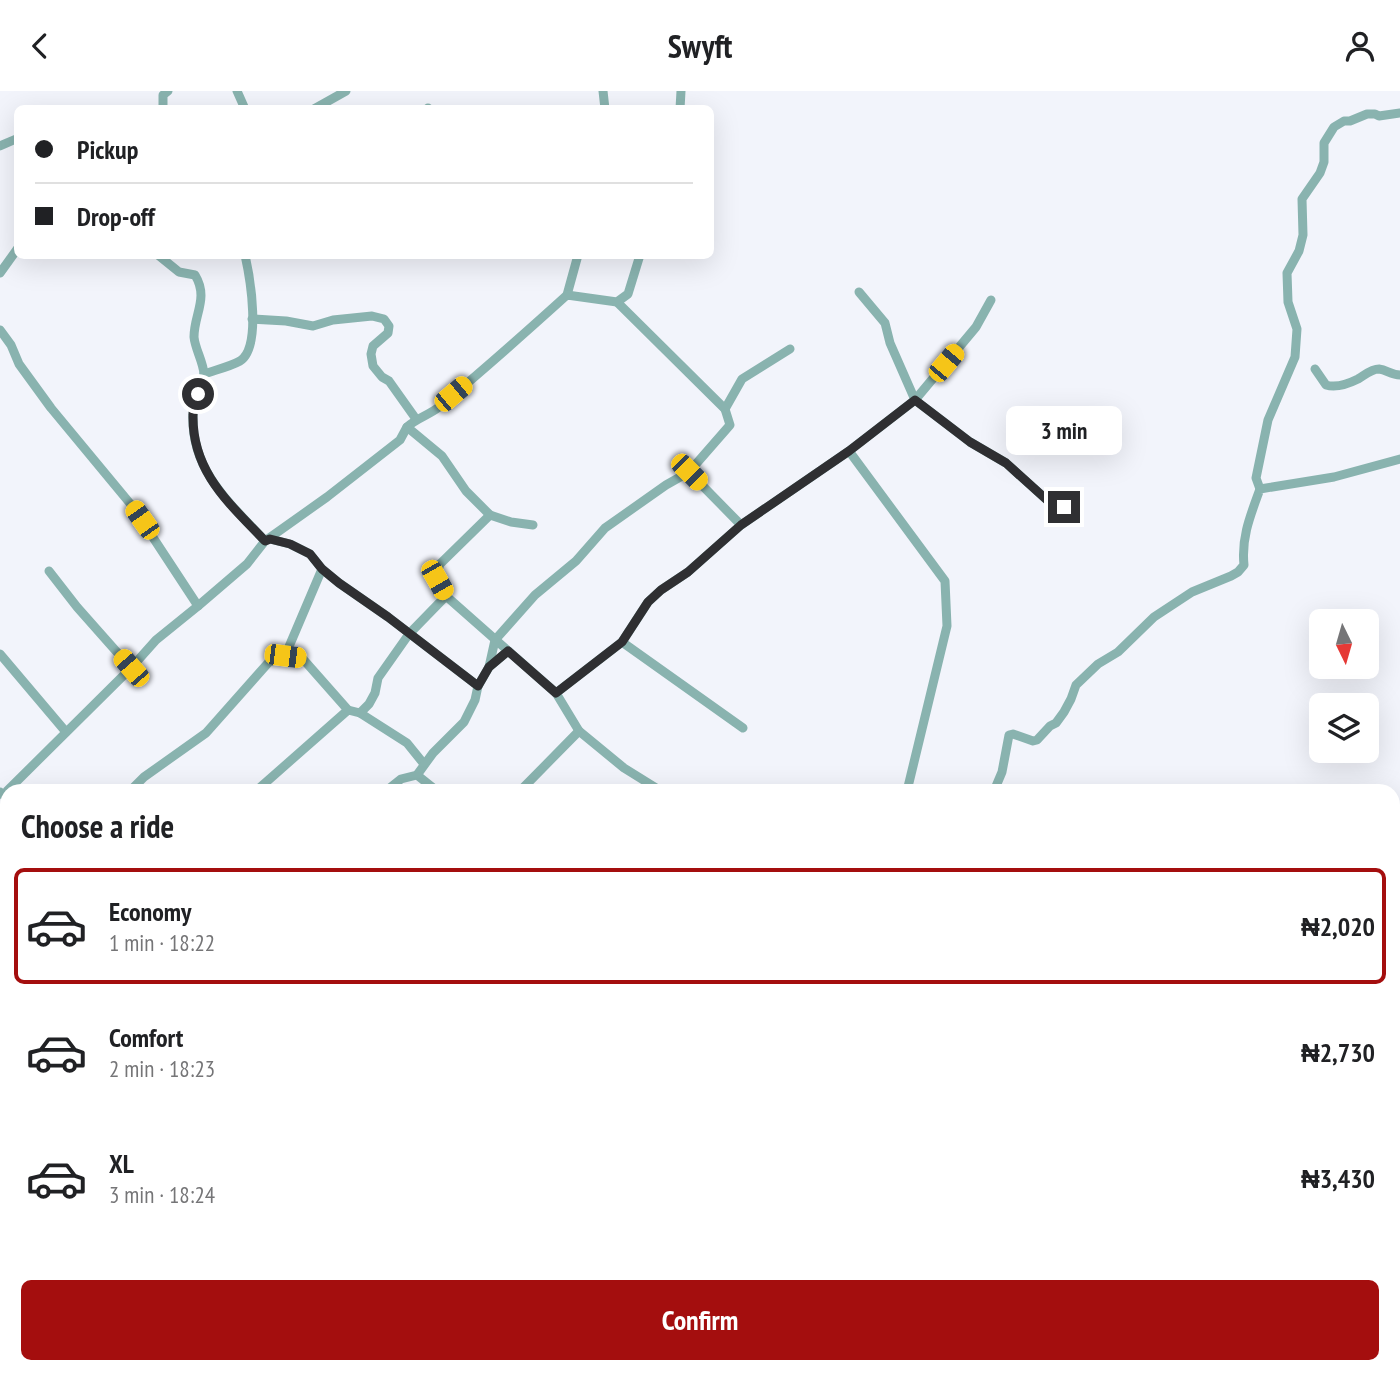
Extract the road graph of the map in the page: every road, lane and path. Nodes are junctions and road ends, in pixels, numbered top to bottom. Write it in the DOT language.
graph roads {
  1 [pos="346,91"];
  2 [pos="321,105"];
  3 [pos="1400,113"];
  4 [pos="14,254"];
  5 [pos="163,259"];
  6 [pos="247,259"];
  7 [pos="577,259"];
  8 [pos="639,259"];
  9 [pos="0,273"];
  10 [pos="859,292"];
  11 [pos="567,295"];
  12 [pos="991,300"];
  13 [pos="617,302"];
  14 [pos="252,319"];
  15 [pos="0,330"];
  16 [pos="790,349"];
  17 [pos="1315,369"];
  18 [pos="204,374"];
  19 [pos="1400,375"];
  20 [pos="915,400"];
  21 [pos="725,409"];
  22 [pos="416,419"];
  23 [pos="407,427"];
  24 [pos="849,451"];
  25 [pos="1400,459"];
  26 [pos="689,472"];
  27 [pos="1260,489"];
  28 [pos="1064,507"];
  29 [pos="490,515"];
  30 [pos="533,525"];
  31 [pos="741,525"];
  32 [pos="267,540"];
  33 [pos="322,569"];
  34 [pos="49,571"];
  35 [pos="446,596"];
  36 [pos="198,606"];
  37 [pos="410,634"];
  38 [pos="495,639"];
  39 [pos="622,642"];
  40 [pos="508,651"];
  41 [pos="0,654"];
  42 [pos="285,656"];
  43 [pos="489,667"];
  44 [pos="131,668"];
  45 [pos="478,686"];
  46 [pos="556,693"];
  47 [pos="348,711"];
  48 [pos="360,713"];
  49 [pos="743,728"];
  50 [pos="579,731"];
  51 [pos="66,732"];
  52 [pos="424,764"];
  53 [pos="416,775"];
  54 [pos="14,784"];
  55 [pos="137,784"];
  56 [pos="264,784"];
  57 [pos="395,784"];
  58 [pos="428,784"];
  59 [pos="527,784"];
  60 [pos="650,784"];
  61 [pos="909,784"];
  62 [pos="997,784"];
  1 -- 2 [label="street"];
  3 -- 27 [label="street"];
  4 -- 9 [label="street"];
  5 -- 18 [label="street"];
  6 -- 14 [label="street"];
  7 -- 11 [label="street"];
  8 -- 13 [label="street"];
  10 -- 20 [label="street"];
  11 -- 13 [label="street"];
  11 -- 22 [label="street"];
  12 -- 20 [label="street"];
  13 -- 21 [label="street"];
  14 -- 18 [label="street"];
  14 -- 22 [label="street"];
  15 -- 36 [label="street"];
  16 -- 21 [label="street"];
  17 -- 19 [label="street"];
  18 -- 32 [label="street"];
  20 -- 24 [label="street"];
  20 -- 28 [label="street"];
  21 -- 26 [label="street"];
  22 -- 23 [label="street"];
  23 -- 29 [label="street"];
  23 -- 32 [label="street"];
  24 -- 31 [label="street"];
  24 -- 61 [label="street"];
  25 -- 27 [label="street"];
  26 -- 31 [label="street"];
  26 -- 38 [label="street"];
  27 -- 62 [label="street"];
  29 -- 30 [label="street"];
  29 -- 35 [label="street"];
  31 -- 39 [label="street"];
  32 -- 33 [label="street"];
  32 -- 36 [label="street"];
  33 -- 37 [label="street"];
  33 -- 42 [label="street"];
  34 -- 44 [label="street"];
  35 -- 37 [label="street"];
  35 -- 38 [label="street"];
  36 -- 44 [label="street"];
  37 -- 45 [label="street"];
  37 -- 48 [label="street"];
  38 -- 40 [label="street"];
  38 -- 43 [label="street"];
  39 -- 46 [label="street"];
  39 -- 49 [label="street"];
  40 -- 43 [label="street"];
  40 -- 46 [label="street"];
  41 -- 51 [label="street"];
  42 -- 47 [label="street"];
  42 -- 55 [label="street"];
  43 -- 45 [label="street"];
  44 -- 51 [label="street"];
  45 -- 52 [label="street"];
  46 -- 50 [label="street"];
  47 -- 48 [label="street"];
  47 -- 56 [label="street"];
  48 -- 52 [label="street"];
  50 -- 59 [label="street"];
  50 -- 60 [label="street"];
  51 -- 54 [label="street"];
  52 -- 53 [label="street"];
  53 -- 57 [label="street"];
  53 -- 58 [label="street"];
}
